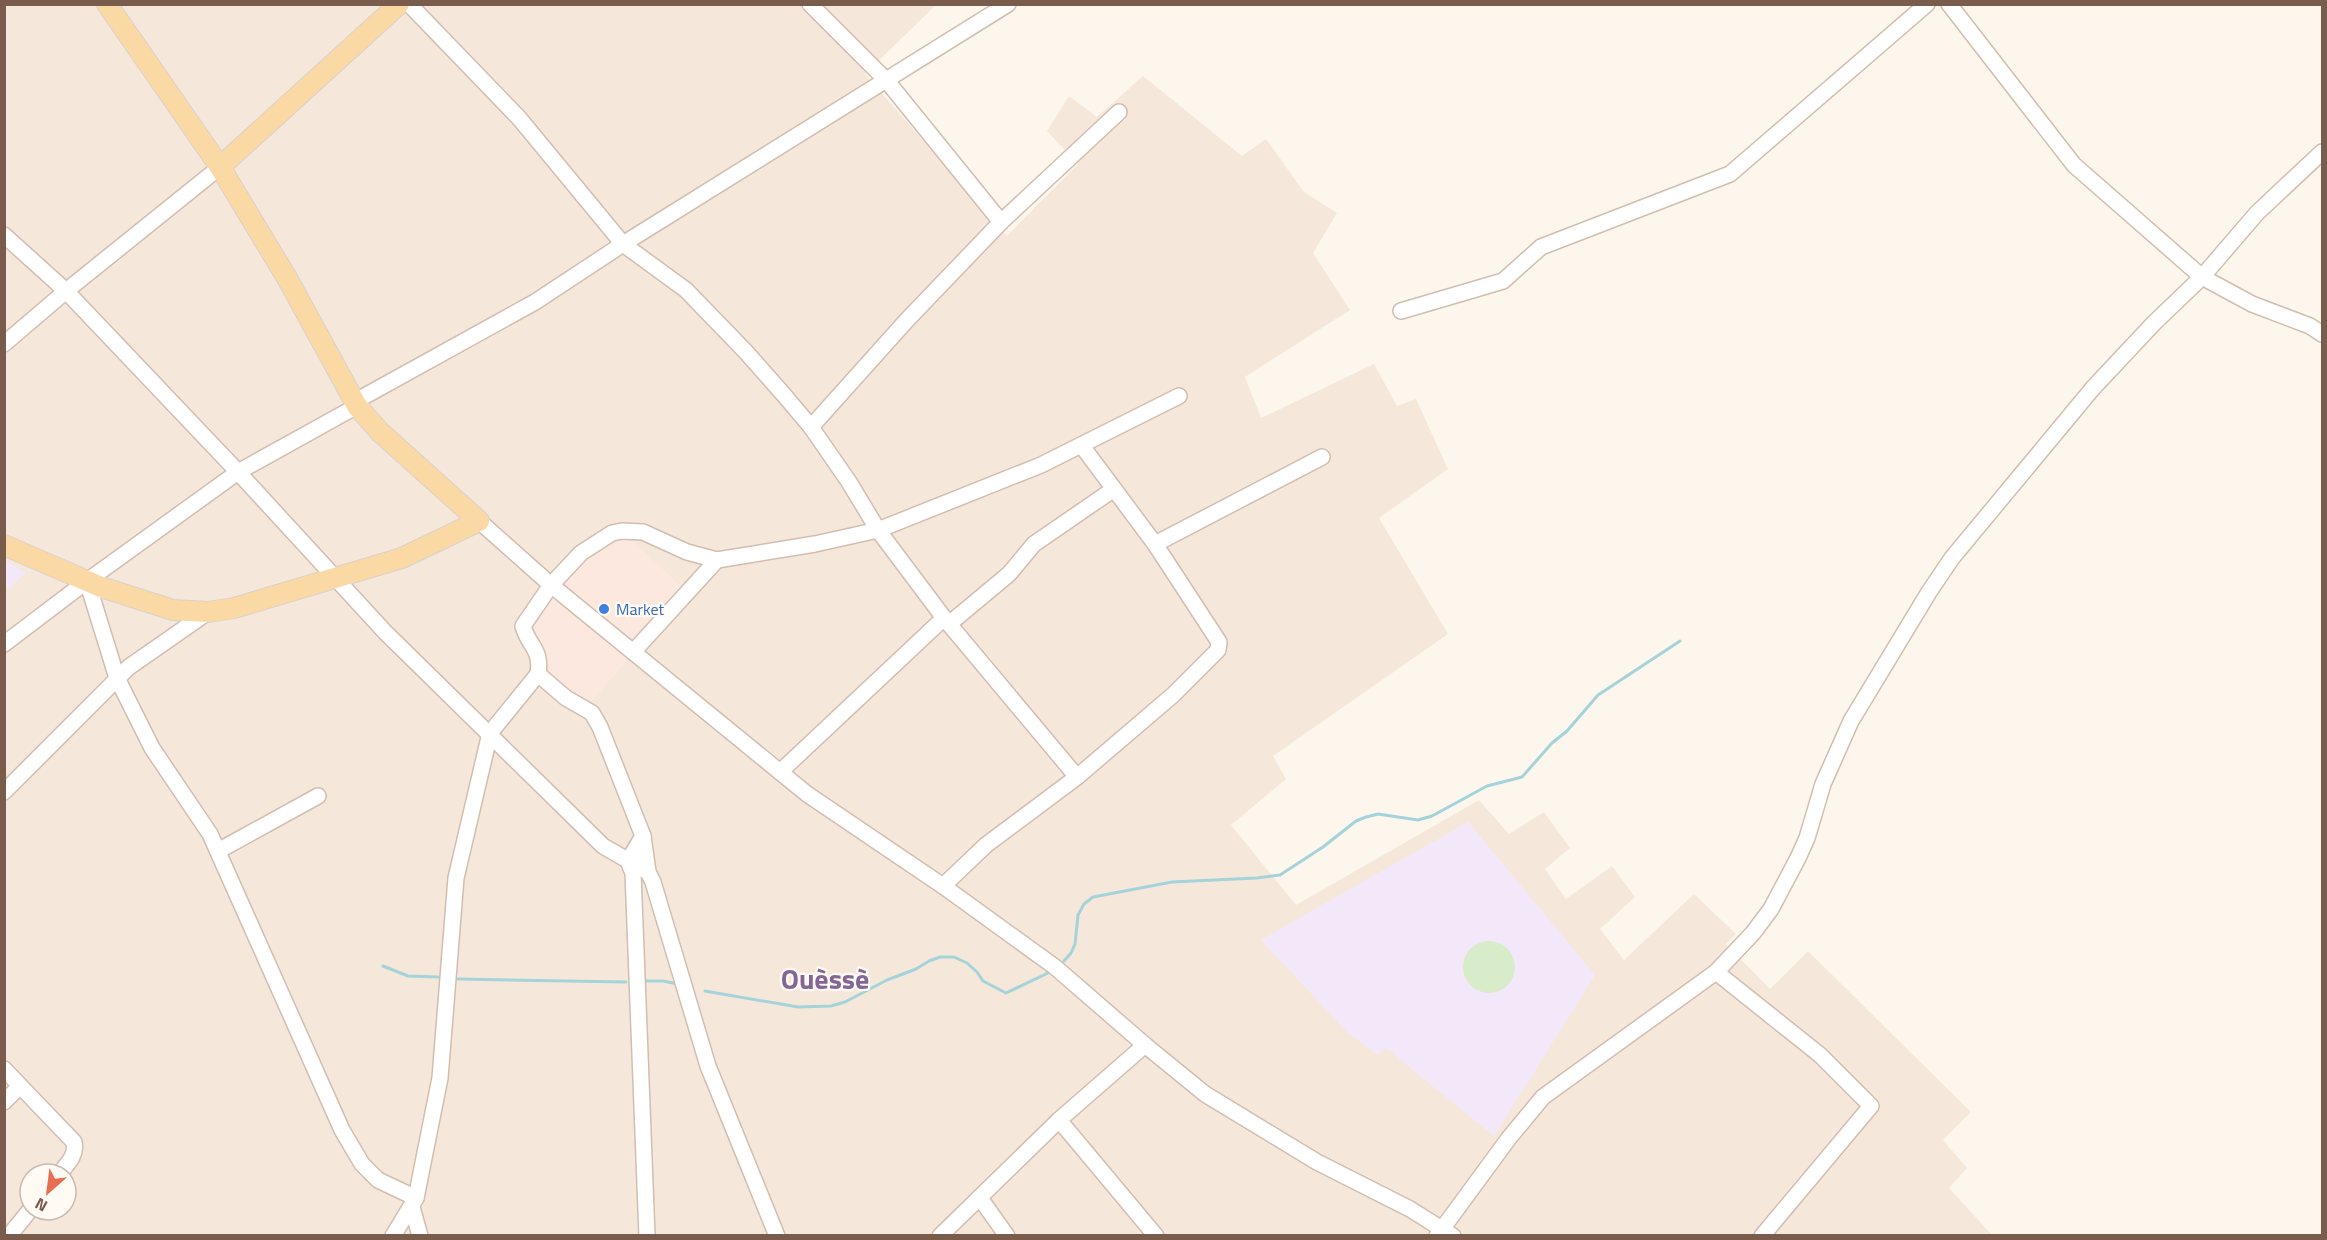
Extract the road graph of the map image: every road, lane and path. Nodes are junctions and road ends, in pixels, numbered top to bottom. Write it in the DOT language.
graph roads {
  1 [pos="107,4"];
  2 [pos="399,4"];
  3 [pos="409,4"];
  4 [pos="810,4"];
  5 [pos="1008,4"];
  6 [pos="1927,4"];
  7 [pos="1949,4"];
  8 [pos="887,81"];
  9 [pos="1119,112"];
  10 [pos="2322,152"];
  11 [pos="220,167"];
  12 [pos="1000,222"];
  13 [pos="4,235"];
  14 [pos="623,244"];
  15 [pos="2202,277"];
  16 [pos="66,291"];
  17 [pos="1401,311"];
  18 [pos="2322,334"];
  19 [pos="4,344"];
  20 [pos="1179,396"];
  21 [pos="355,404"];
  22 [pos="811,428"];
  23 [pos="1082,446"];
  24 [pos="1322,457"];
  25 [pos="238,471"];
  26 [pos="1114,489"];
  27 [pos="479,521"];
  28 [pos="878,530"];
  29 [pos="1155,544"];
  30 [pos="4,545"];
  31 [pos="717,560"];
  32 [pos="336,578"];
  33 [pos="87,581"];
  34 [pos="551,585"];
  35 [pos="208,612"];
  36 [pos="946,621"];
  37 [pos="4,644"];
  38 [pos="633,652"];
  39 [pos="538,674"];
  40 [pos="117,678"];
  41 [pos="490,733"];
  42 [pos="780,772"];
  43 [pos="1077,777"];
  44 [pos="4,792"];
  45 [pos="318,796"];
  46 [pos="644,836"];
  47 [pos="218,851"];
  48 [pos="628,861"];
  49 [pos="648,872"];
  50 [pos="943,886"];
  51 [pos="1716,972"];
  52 [pos="1145,1045"];
  53 [pos="4,1069"];
  54 [pos="20,1086"];
  55 [pos="4,1102"];
  56 [pos="1059,1120"];
  57 [pos="69,1162"];
  58 [pos="980,1198"];
  59 [pos="414,1203"];
  60 [pos="20,1222"];
  61 [pos="1444,1233"];
  62 [pos="9,1236"];
  63 [pos="393,1236"];
  64 [pos="420,1236"];
  65 [pos="647,1236"];
  66 [pos="777,1236"];
  67 [pos="940,1236"];
  68 [pos="1007,1236"];
  69 [pos="1156,1236"];
  70 [pos="1762,1236"];
  1 -- 11 [label="main road"];
  2 -- 11 [label="main road"];
  3 -- 14 [label="street"];
  4 -- 8 [label="street"];
  5 -- 8 [label="street"];
  6 -- 17 [label="street"];
  7 -- 15 [label="street"];
  8 -- 12 [label="street"];
  8 -- 14 [label="street"];
  9 -- 12 [label="street"];
  10 -- 15 [label="street"];
  11 -- 16 [label="street"];
  11 -- 21 [label="main road"];
  12 -- 22 [label="street"];
  13 -- 16 [label="street"];
  14 -- 21 [label="street"];
  14 -- 22 [label="street"];
  15 -- 18 [label="street"];
  15 -- 51 [label="street"];
  16 -- 19 [label="street"];
  16 -- 25 [label="street"];
  20 -- 23 [label="street"];
  21 -- 25 [label="street"];
  21 -- 27 [label="main road"];
  22 -- 28 [label="street"];
  23 -- 26 [label="street"];
  23 -- 28 [label="street"];
  24 -- 29 [label="street"];
  25 -- 32 [label="street"];
  25 -- 33 [label="street"];
  26 -- 29 [label="street"];
  26 -- 36 [label="street"];
  27 -- 32 [label="main road"];
  27 -- 34 [label="street"];
  28 -- 31 [label="street"];
  28 -- 36 [label="street"];
  29 -- 43 [label="street"];
  30 -- 33 [label="main road"];
  31 -- 34 [label="street"];
  31 -- 38 [label="street"];
  32 -- 35 [label="main road"];
  32 -- 41 [label="street"];
  33 -- 35 [label="main road"];
  33 -- 37 [label="street"];
  33 -- 40 [label="street"];
  34 -- 38 [label="street"];
  34 -- 39 [label="street"];
  35 -- 40 [label="street"];
  36 -- 42 [label="street"];
  36 -- 43 [label="street"];
  38 -- 42 [label="street"];
  39 -- 41 [label="street"];
  39 -- 46 [label="street"];
  40 -- 44 [label="street"];
  40 -- 47 [label="street"];
  41 -- 48 [label="street"];
  41 -- 59 [label="street"];
  42 -- 50 [label="street"];
  43 -- 50 [label="street"];
  45 -- 47 [label="street"];
  46 -- 48 [label="street"];
  46 -- 49 [label="street"];
  47 -- 59 [label="street"];
  48 -- 49 [label="street"];
  48 -- 65 [label="street"];
  49 -- 66 [label="street"];
  50 -- 52 [label="street"];
  51 -- 61 [label="street"];
  51 -- 70 [label="street"];
  52 -- 56 [label="street"];
  52 -- 61 [label="street"];
  53 -- 54 [label="street"];
  54 -- 55 [label="street"];
  54 -- 57 [label="street"];
  56 -- 58 [label="street"];
  56 -- 69 [label="street"];
  58 -- 67 [label="street"];
  58 -- 68 [label="street"];
  59 -- 63 [label="street"];
  59 -- 64 [label="street"];
  60 -- 62 [label="street"];
}
